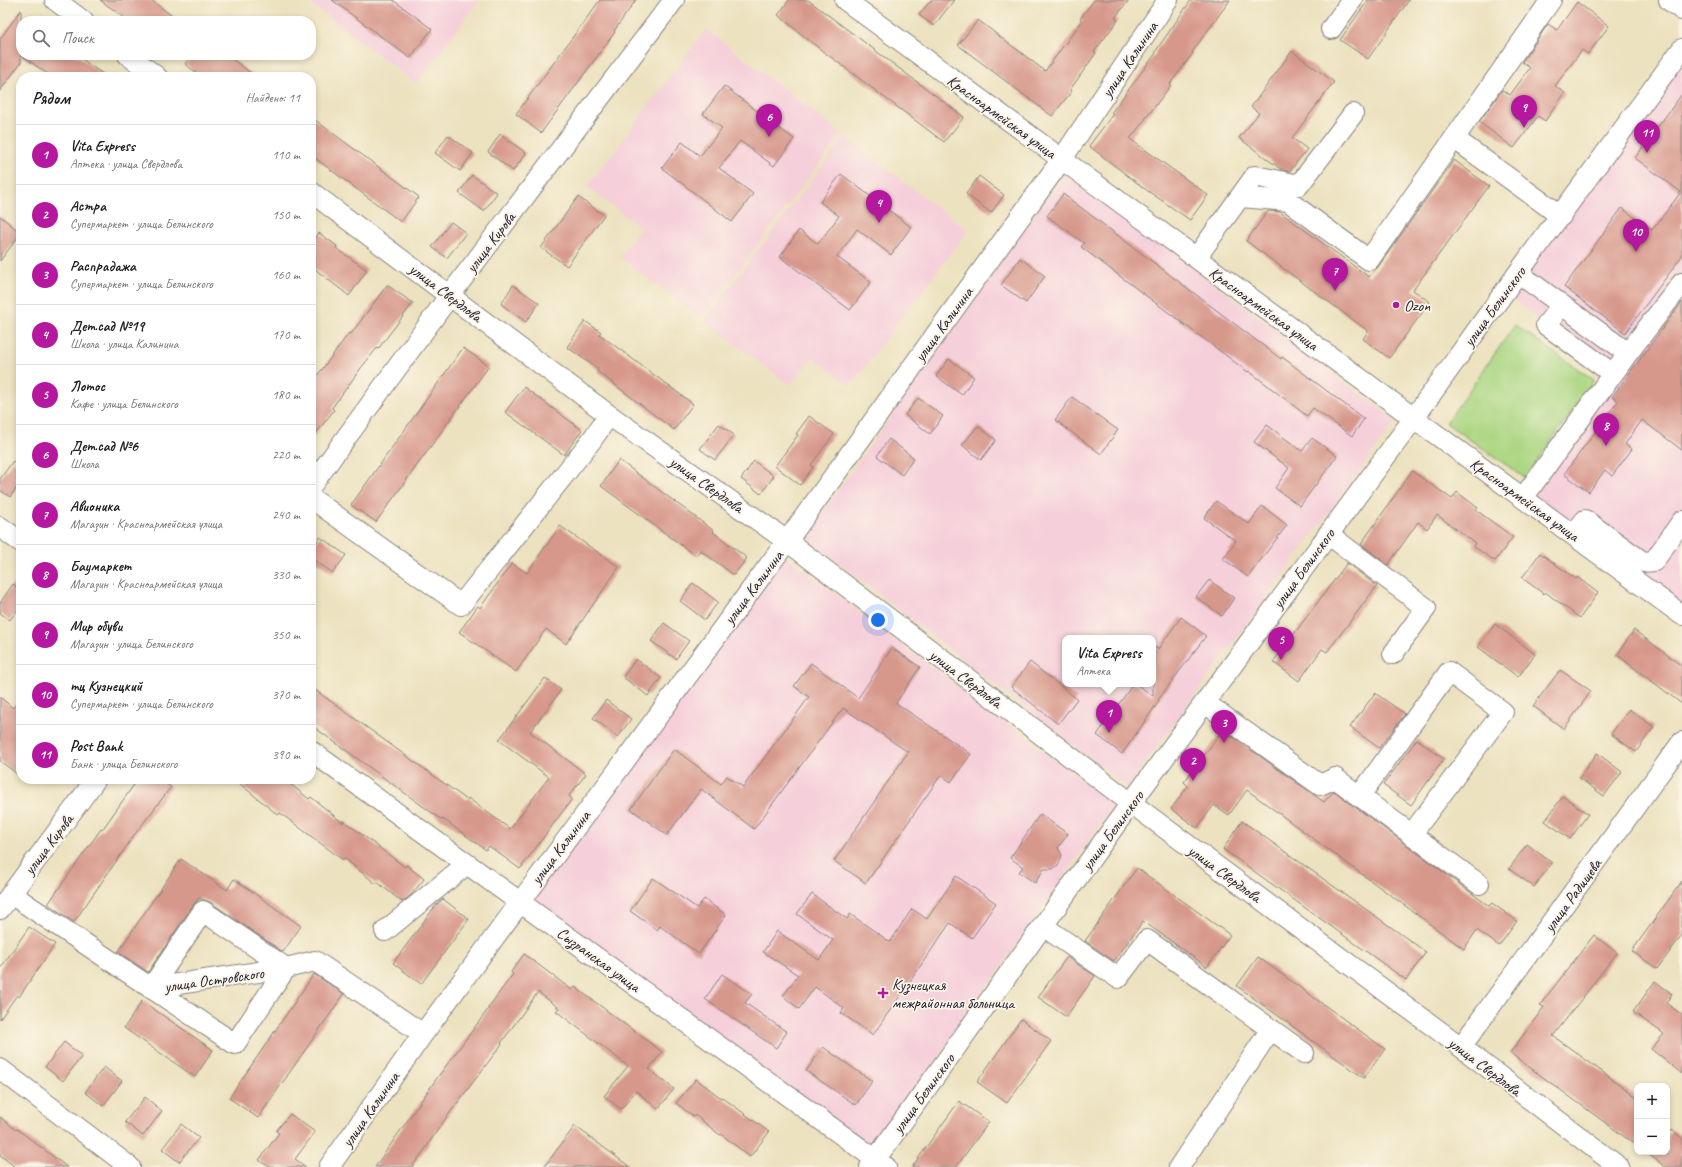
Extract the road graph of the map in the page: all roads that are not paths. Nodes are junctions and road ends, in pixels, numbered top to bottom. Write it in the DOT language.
graph roads {
  1 [pos="55,0"];
  2 [pos="674,0"];
  3 [pos="845,0"];
  4 [pos="1168,0"];
  5 [pos="1352,0"];
  6 [pos="1551,0"];
  7 [pos="1669,0"];
  8 [pos="1682,10"];
  9 [pos="76,16"];
  10 [pos="1331,29"];
  11 [pos="1682,49"];
  12 [pos="135,60"];
  13 [pos="151,72"];
  14 [pos="1353,114"];
  15 [pos="1455,139"];
  16 [pos="1062,159"];
  17 [pos="316,196"];
  18 [pos="1240,197"];
  19 [pos="1561,216"];
  20 [pos="1196,258"];
  21 [pos="1518,273"];
  22 [pos="1682,283"];
  23 [pos="450,295"];
  24 [pos="1562,305"];
  25 [pos="1628,353"];
  26 [pos="1613,374"];
  27 [pos="609,415"];
  28 [pos="1414,418"];
  29 [pos="316,479"];
  30 [pos="1523,498"];
  31 [pos="316,502"];
  32 [pos="0,527"];
  33 [pos="1680,530"];
  34 [pos="1328,534"];
  35 [pos="1573,535"];
  36 [pos="16,538"];
  37 [pos="787,541"];
  38 [pos="1682,615"];
  39 [pos="1394,654"];
  40 [pos="1205,703"];
  41 [pos="1682,742"];
  42 [pos="316,755"];
  43 [pos="92,784"];
  44 [pos="1359,797"];
  45 [pos="1130,803"];
  46 [pos="1411,835"];
  47 [pos="467,864"];
  48 [pos="1479,884"];
  49 [pos="4,900"];
  50 [pos="520,902"];
  51 [pos="1043,926"];
  52 [pos="385,931"];
  53 [pos="286,968"];
  54 [pos="151,988"];
  55 [pos="1271,1029"];
  56 [pos="423,1034"];
  57 [pos="1461,1047"];
  58 [pos="1304,1053"];
  59 [pos="0,1069"];
  60 [pos="878,1164"];
  61 [pos="130,1167"];
  62 [pos="329,1167"];
  63 [pos="1179,1167"];
  64 [pos="1619,1167"];
  1 -- 9 [label="street"];
  2 -- 23 [label="street, улица Кирова"];
  3 -- 16 [label="street, Красноармейская улица"];
  4 -- 16 [label="street, улица Калинина"];
  5 -- 10 [label="street"];
  6 -- 15 [label="street"];
  7 -- 8 [label="street"];
  11 -- 19 [label="street, улица Белинского"];
  12 -- 13 [label="street"];
  14 -- 18 [label="street"];
  15 -- 18 [label="street"];
  15 -- 19 [label="street"];
  16 -- 20 [label="street, Красноармейская улица"];
  16 -- 37 [label="street, улица Калинина"];
  17 -- 23 [label="street, улица Свердлова"];
  18 -- 20 [label="street"];
  19 -- 21 [label="street, улица Белинского"];
  20 -- 28 [label="street, Красноармейская улица"];
  21 -- 24 [label="street"];
  21 -- 28 [label="street, улица Белинского"];
  22 -- 25 [label="street"];
  23 -- 27 [label="street, улица Свердлова"];
  23 -- 29 [label="street, улица Кирова"];
  24 -- 25 [label="street"];
  24 -- 26 [label="street"];
  25 -- 26 [label="street"];
  26 -- 30 [label="street"];
  27 -- 31 [label="street"];
  27 -- 37 [label="street, улица Свердлова"];
  28 -- 30 [label="street, Красноармейская улица"];
  28 -- 34 [label="street, улица Белинского"];
  30 -- 35 [label="street, Красноармейская улица"];
  32 -- 36 [label="street"];
  33 -- 35 [label="street"];
  34 -- 39 [label="street"];
  34 -- 40 [label="street, улица Белинского"];
  35 -- 38 [label="street, Красноармейская улица"];
  37 -- 45 [label="street, улица Свердлова"];
  37 -- 50 [label="street, улица Калинина"];
  40 -- 44 [label="street"];
  40 -- 45 [label="street, улица Белинского"];
  41 -- 57 [label="street, улица Радищева"];
  42 -- 47 [label="street, Сызранская улица"];
  43 -- 49 [label="street, улица Кирова"];
  44 -- 46 [label="street"];
  44 -- 46 [label="street"];
  45 -- 51 [label="street, улица Белинского"];
  45 -- 57 [label="street, улица Свердлова"];
  46 -- 48 [label="street"];
  47 -- 50 [label="street, Сызранская улица"];
  47 -- 52 [label="street"];
  49 -- 54 [label="street, улица Островского"];
  50 -- 56 [label="street, улица Калинина"];
  50 -- 60 [label="street, Сызранская улица"];
  51 -- 55 [label="street"];
  51 -- 60 [label="street, улица Белинского"];
  53 -- 54 [label="street, улица Островского"];
  53 -- 54 [label="street"];
  53 -- 54 [label="street"];
  53 -- 56 [label="street, улица Островского"];
  55 -- 58 [label="street"];
  55 -- 63 [label="street"];
  56 -- 62 [label="street, улица Калинина"];
  57 -- 64 [label="street, улица Свердлова"];
  59 -- 61 [label="street"];
}
